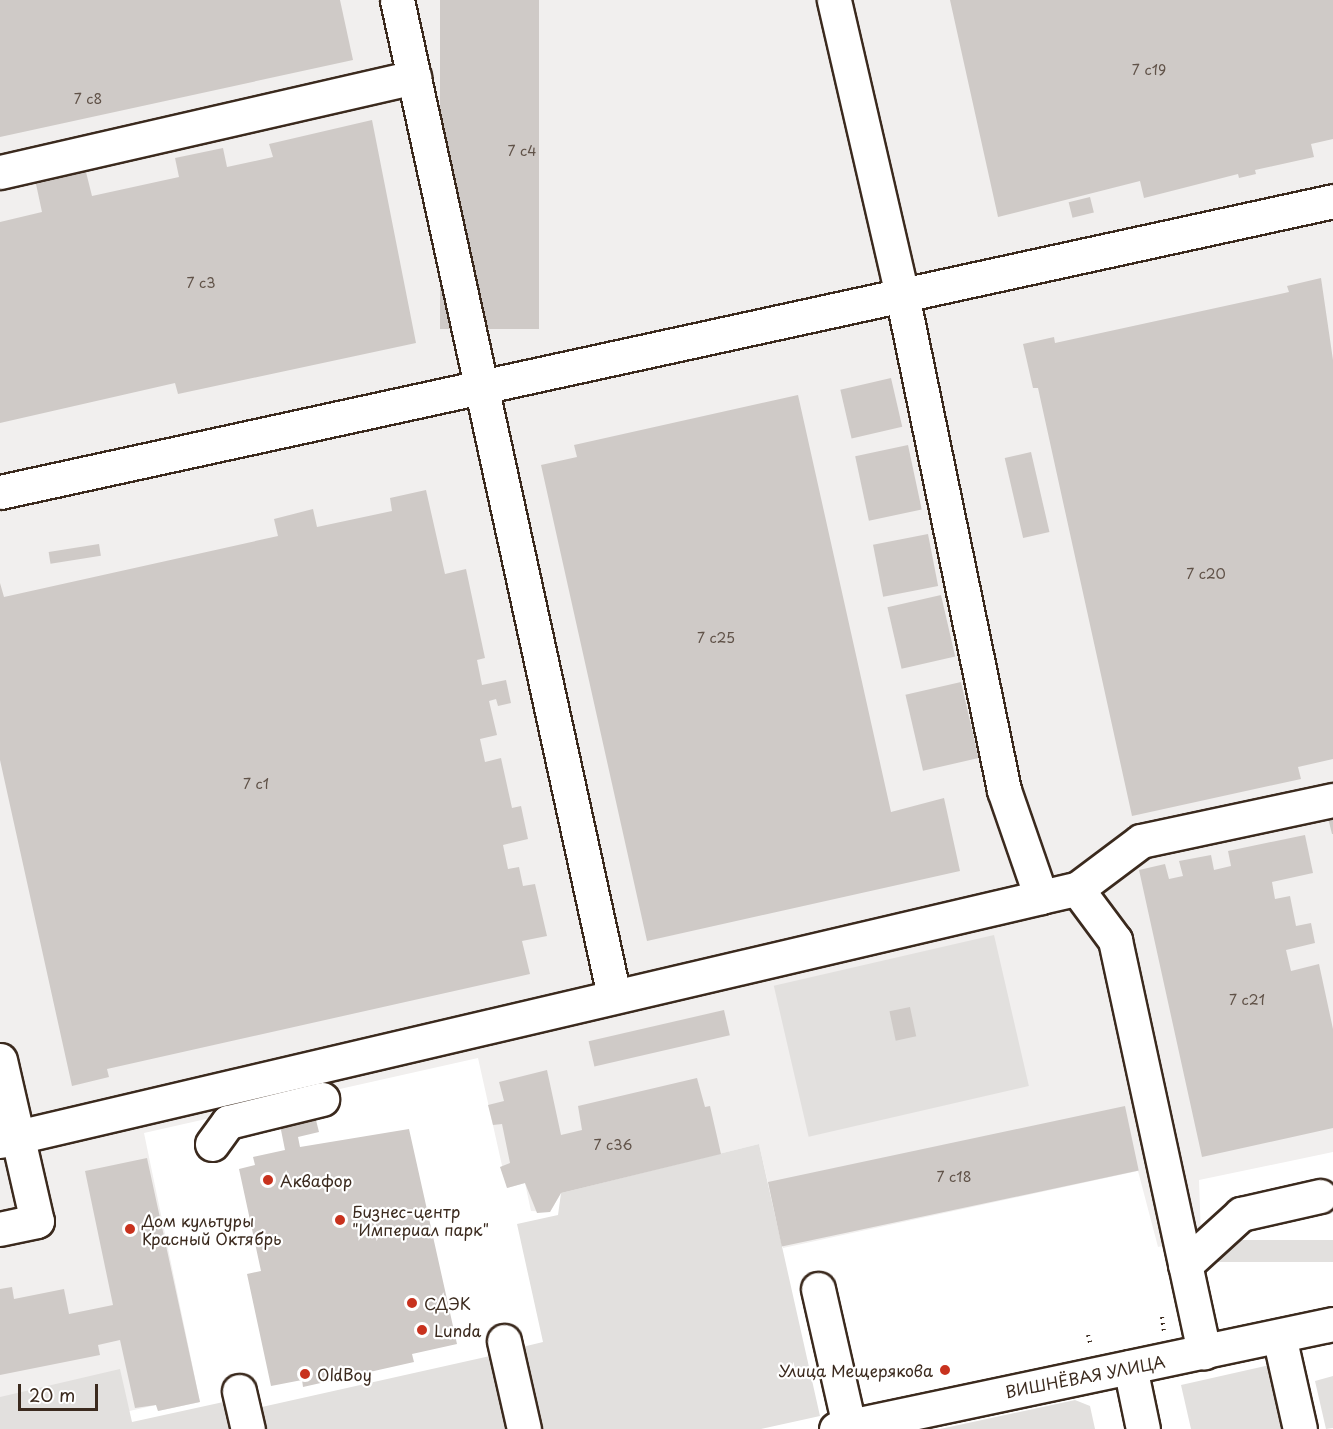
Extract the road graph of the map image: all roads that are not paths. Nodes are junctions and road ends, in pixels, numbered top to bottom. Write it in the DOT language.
graph roads {
  1 [pos="397,0"];
  2 [pos="834,0"];
  3 [pos="414,77"];
  4 [pos="0,172"];
  5 [pos="1333,201"];
  6 [pos="902,295"];
  7 [pos="483,387"];
  8 [pos="0,492"];
  9 [pos="1333,800"];
  10 [pos="1077,889"];
  11 [pos="1041,897"];
  12 [pos="614,996"];
  13 [pos="0,1060"];
  14 [pos="322,1099"];
  15 [pos="9,1140"];
  16 [pos="212,1144"];
  17 [pos="1320,1196"];
  18 [pos="0,1229"];
  19 [pos="1185,1265"];
  20 [pos="818,1289"];
  21 [pos="1333,1324"];
  22 [pos="1279,1336"];
  23 [pos="504,1341"];
  24 [pos="1204,1353"];
  25 [pos="1130,1367"];
  26 [pos="239,1391"];
  27 [pos="843,1428"];
  28 [pos="248,1429"];
  29 [pos="524,1429"];
  30 [pos="1143,1429"];
  31 [pos="1300,1429"];
  1 -- 3 [label="street"];
  2 -- 6 [label="street"];
  3 -- 4 [label="street"];
  3 -- 7 [label="street"];
  5 -- 6 [label="street"];
  6 -- 7 [label="street"];
  6 -- 11 [label="street"];
  7 -- 8 [label="street"];
  7 -- 12 [label="street"];
  9 -- 10 [label="street"];
  10 -- 11 [label="street"];
  10 -- 19 [label="street"];
  11 -- 12 [label="street"];
  12 -- 15 [label="street"];
  13 -- 15 [label="street"];
  14 -- 16 [label="street"];
  15 -- 18 [label="street"];
  17 -- 19 [label="street"];
  19 -- 24 [label="street"];
  20 -- 27 [label="street"];
  21 -- 22 [label="street, ВИШНЁВАЯ УЛИЦА"];
  22 -- 24 [label="street, ВИШНЁВАЯ УЛИЦА"];
  22 -- 31 [label="street"];
  23 -- 29 [label="street"];
  24 -- 25 [label="street, ВИШНЁВАЯ УЛИЦА"];
  25 -- 27 [label="street, ВИШНЁВАЯ УЛИЦА"];
  25 -- 30 [label="street"];
  26 -- 28 [label="street"];
}
